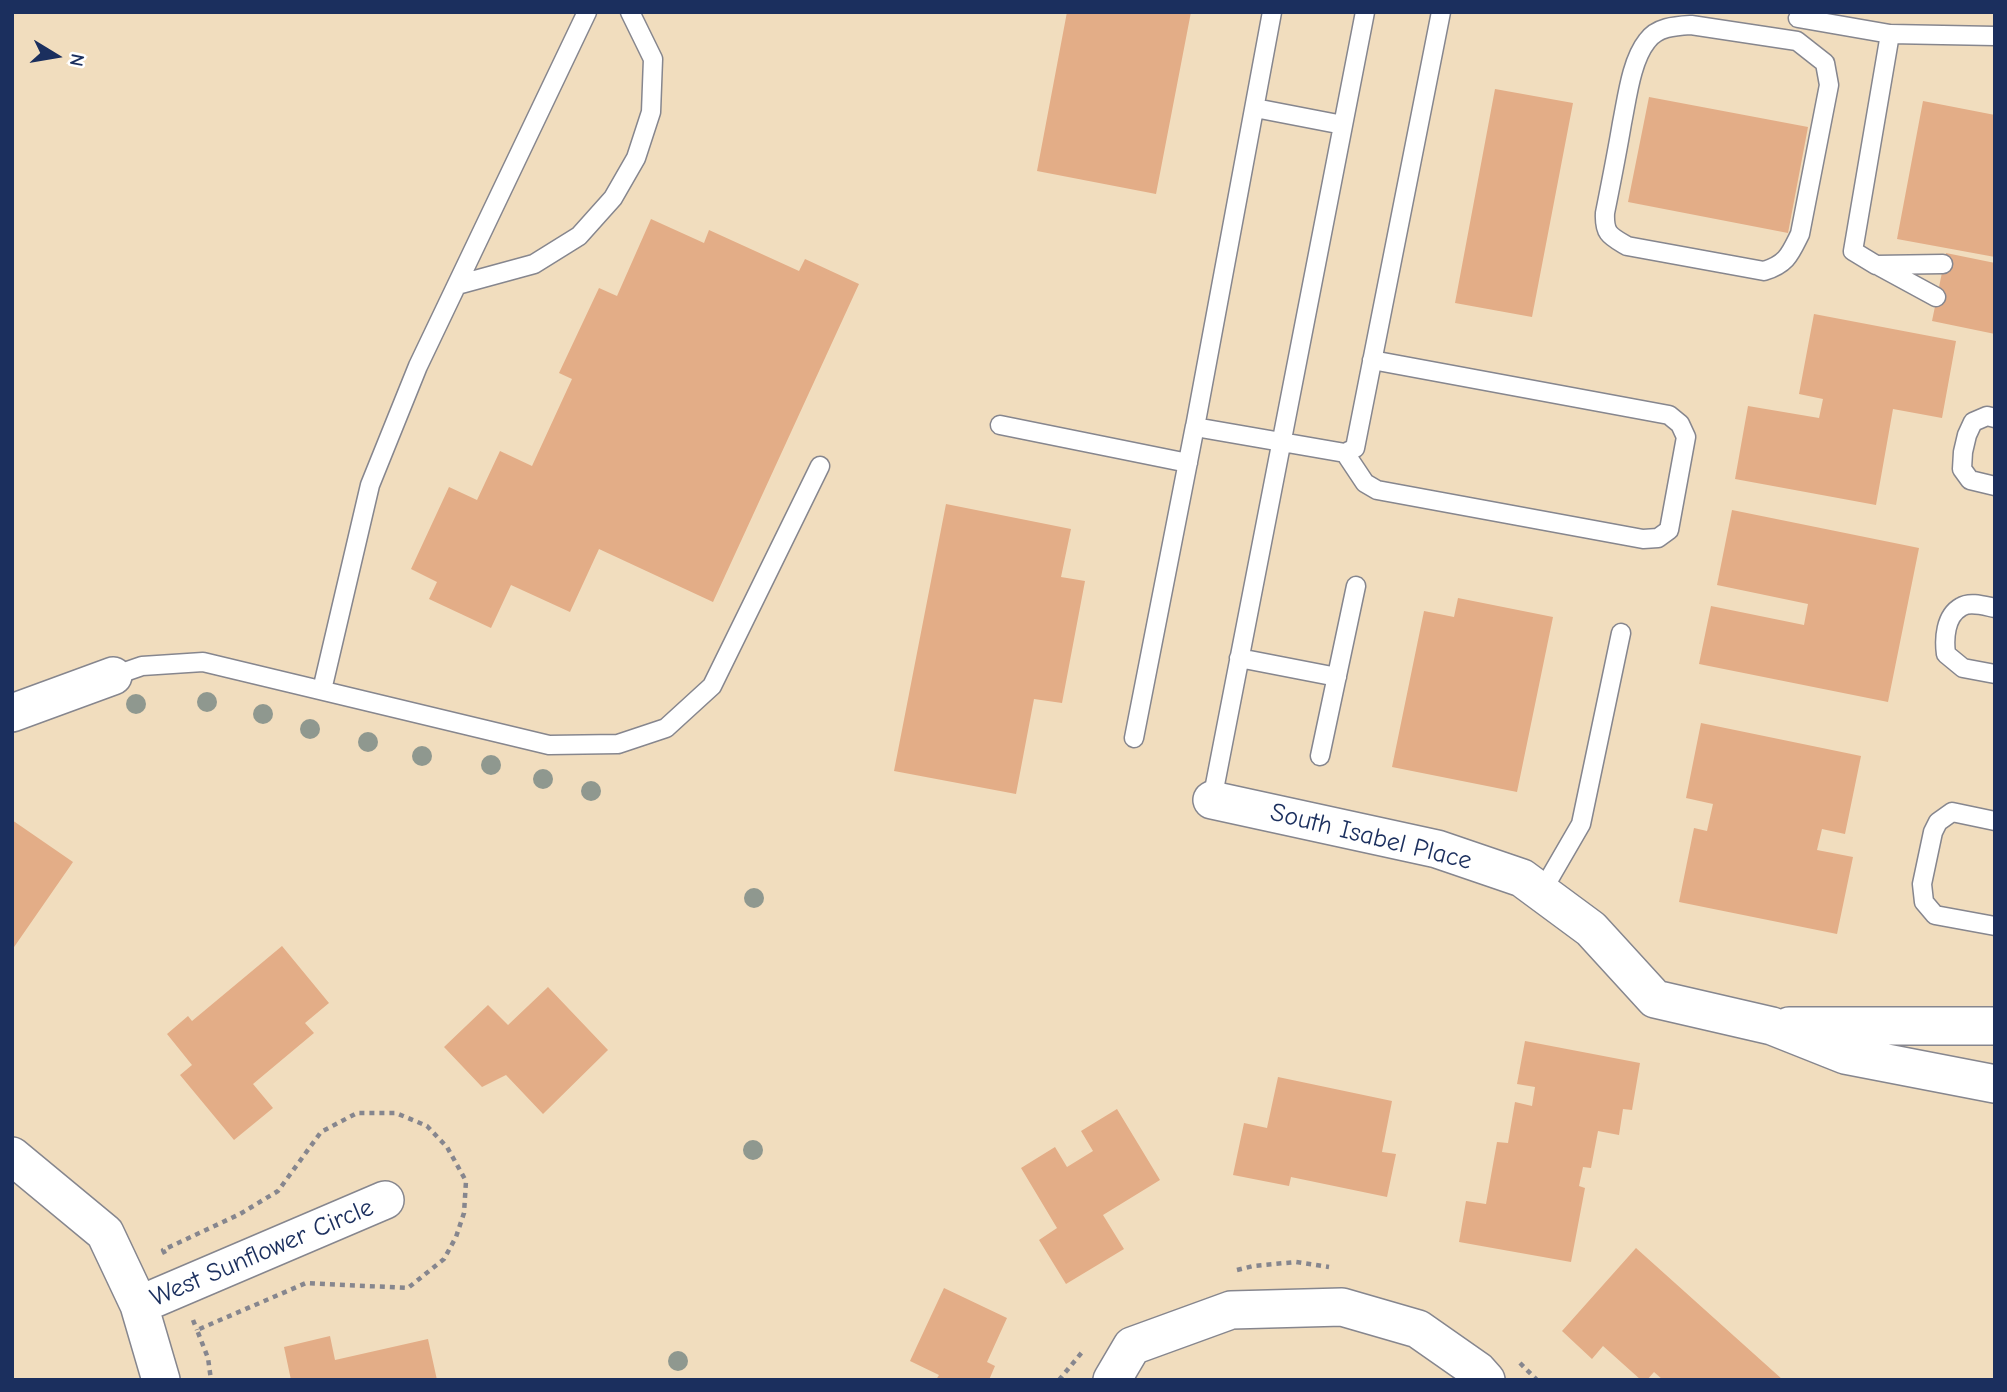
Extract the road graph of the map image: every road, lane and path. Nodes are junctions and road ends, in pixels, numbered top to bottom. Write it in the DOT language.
graph roads {
  1 [pos="587,12"];
  2 [pos="629,12"];
  3 [pos="1272,12"];
  4 [pos="1365,12"];
  5 [pos="1441,12"];
  6 [pos="1798,15"];
  7 [pos="1890,34"];
  8 [pos="1995,36"];
  9 [pos="1797,41"];
  10 [pos="1255,108"];
  11 [pos="1343,125"];
  12 [pos="1943,264"];
  13 [pos="1875,265"];
  14 [pos="457,285"];
  15 [pos="1936,297"];
  16 [pos="1372,360"];
  17 [pos="1995,418"];
  18 [pos="1000,425"];
  19 [pos="1195,426"];
  20 [pos="1281,443"];
  21 [pos="1345,453"];
  22 [pos="1188,463"];
  23 [pos="820,466"];
  24 [pos="1995,486"];
  25 [pos="1356,586"];
  26 [pos="1995,608"];
  27 [pos="1621,633"];
  28 [pos="1239,658"];
  29 [pos="1995,674"];
  30 [pos="113,676"];
  31 [pos="1337,677"];
  32 [pos="322,690"];
  33 [pos="12,713"];
  34 [pos="1134,738"];
  35 [pos="1321,756"];
  36 [pos="1212,800"];
  37 [pos="1995,821"];
  38 [pos="1541,893"];
  39 [pos="1995,926"];
  40 [pos="1772,1026"];
  41 [pos="1995,1026"];
  42 [pos="1995,1084"];
  43 [pos="12,1156"];
  44 [pos="385,1200"];
  45 [pos="139,1305"];
  46 [pos="161,1380"];
  47 [pos="1112,1380"];
  48 [pos="1486,1380"];
  1 -- 14 [label="lane"];
  2 -- 14 [label="lane"];
  3 -- 10 [label="lane"];
  4 -- 11 [label="lane"];
  5 -- 16 [label="lane"];
  6 -- 7 [label="lane"];
  6 -- 9 [label="lane"];
  7 -- 8 [label="lane"];
  7 -- 13 [label="lane"];
  9 -- 9 [label="lane"];
  10 -- 11 [label="lane"];
  10 -- 19 [label="lane"];
  11 -- 20 [label="lane"];
  12 -- 13 [label="lane"];
  13 -- 15 [label="lane"];
  14 -- 32 [label="lane"];
  16 -- 21 [label="lane"];
  16 -- 21 [label="lane"];
  17 -- 24 [label="lane"];
  18 -- 22 [label="lane"];
  19 -- 20 [label="lane"];
  19 -- 22 [label="lane"];
  20 -- 21 [label="lane"];
  20 -- 28 [label="lane"];
  22 -- 34 [label="lane"];
  23 -- 32 [label="lane"];
  25 -- 31 [label="lane"];
  26 -- 29 [label="lane"];
  27 -- 38 [label="lane"];
  28 -- 31 [label="lane"];
  28 -- 36 [label="lane"];
  30 -- 32 [label="lane"];
  30 -- 33 [label="street"];
  31 -- 35 [label="lane"];
  36 -- 38 [label="street, South Isabel Place"];
  37 -- 39 [label="lane"];
  38 -- 40 [label="street, South Isabel Place"];
  40 -- 41 [label="street, South Isabel Place"];
  40 -- 42 [label="street, South Isabel Place"];
  43 -- 45 [label="street"];
  44 -- 45 [label="street, West Sunflower Circle"];
  45 -- 46 [label="street"];
  47 -- 48 [label="street"];
}
